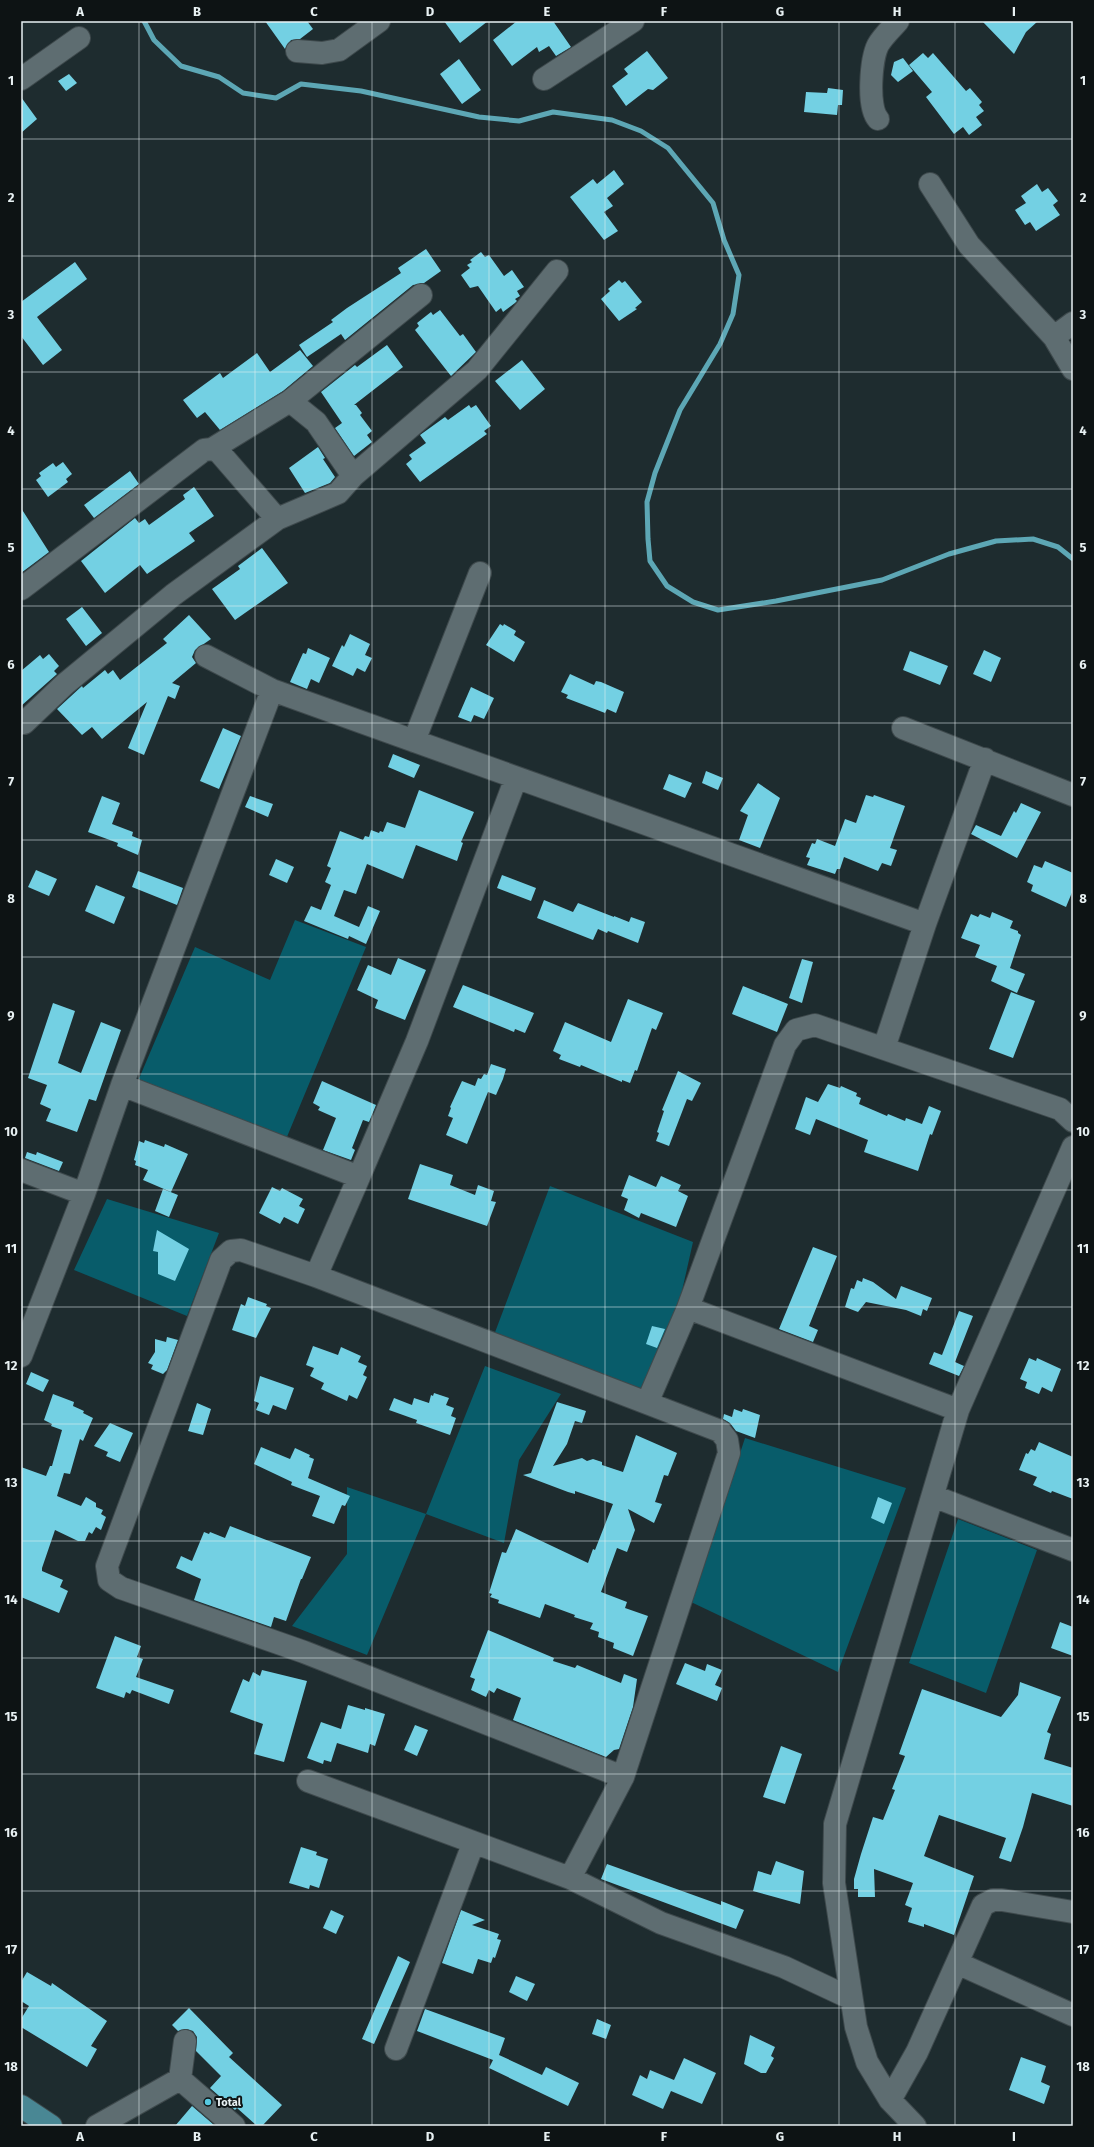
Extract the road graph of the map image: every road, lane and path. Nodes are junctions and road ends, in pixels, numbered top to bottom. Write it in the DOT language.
graph roads {
  1 [pos="379,21"];
  2 [pos="634,21"];
  3 [pos="898,21"];
  4 [pos="79,38"];
  5 [pos="297,51"];
  6 [pos="21,79"];
  7 [pos="544,79"];
  8 [pos="878,118"];
  9 [pos="930,184"];
  10 [pos="557,271"];
  11 [pos="421,295"];
  12 [pos="1073,323"];
  13 [pos="1054,337"];
  14 [pos="1073,369"];
  15 [pos="290,401"];
  16 [pos="212,448"];
  17 [pos="353,476"];
  18 [pos="277,519"];
  19 [pos="480,573"];
  20 [pos="21,589"];
  21 [pos="206,656"];
  22 [pos="272,690"];
  23 [pos="21,722"];
  24 [pos="903,728"];
  25 [pos="414,741"];
  26 [pos="985,759"];
  27 [pos="516,778"];
  28 [pos="1073,795"];
  29 [pos="925,924"];
  30 [pos="884,1048"];
  31 [pos="122,1085"];
  32 [pos="1073,1122"];
  33 [pos="1073,1147"];
  34 [pos="21,1170"];
  35 [pos="360,1177"];
  36 [pos="84,1194"];
  37 [pos="316,1276"];
  38 [pos="688,1308"];
  39 [pos="21,1356"];
  40 [pos="647,1403"];
  41 [pos="958,1410"];
  42 [pos="933,1496"];
  43 [pos="1073,1550"];
  44 [pos="623,1777"];
  45 [pos="308,1781"];
  46 [pos="473,1844"];
  47 [pos="570,1878"];
  48 [pos="1073,1912"];
  49 [pos="957,1963"];
  50 [pos="850,1998"];
  51 [pos="1073,2015"];
  52 [pos="185,2041"];
  53 [pos="396,2049"];
  54 [pos="180,2079"];
  55 [pos="890,2100"];
  56 [pos="21,2106"];
  57 [pos="111,2124"];
  58 [pos="51,2126"];
  59 [pos="234,2126"];
  60 [pos="915,2126"];
  1 -- 5 [label="street"];
  2 -- 7 [label="street"];
  3 -- 8 [label="street"];
  4 -- 6 [label="street"];
  9 -- 13 [label="street"];
  10 -- 17 [label="street"];
  11 -- 15 [label="street"];
  12 -- 13 [label="street"];
  13 -- 14 [label="street"];
  15 -- 16 [label="street"];
  15 -- 17 [label="street"];
  16 -- 18 [label="street"];
  16 -- 20 [label="street"];
  17 -- 18 [label="street"];
  18 -- 23 [label="street"];
  19 -- 25 [label="street"];
  21 -- 22 [label="street"];
  22 -- 25 [label="street"];
  22 -- 31 [label="street"];
  24 -- 26 [label="street"];
  25 -- 27 [label="street"];
  26 -- 28 [label="street"];
  26 -- 29 [label="street"];
  27 -- 29 [label="street"];
  27 -- 35 [label="street"];
  29 -- 30 [label="street"];
  30 -- 32 [label="street"];
  30 -- 38 [label="street"];
  31 -- 35 [label="street"];
  31 -- 36 [label="street"];
  33 -- 41 [label="street"];
  34 -- 36 [label="street"];
  35 -- 37 [label="street"];
  36 -- 39 [label="street"];
  37 -- 40 [label="street"];
  37 -- 44 [label="street"];
  38 -- 40 [label="street"];
  38 -- 41 [label="street"];
  40 -- 44 [label="street"];
  41 -- 42 [label="street"];
  42 -- 43 [label="street"];
  42 -- 50 [label="street"];
  44 -- 47 [label="street"];
  45 -- 46 [label="street"];
  46 -- 47 [label="street"];
  46 -- 53 [label="street"];
  47 -- 50 [label="street"];
  48 -- 49 [label="street"];
  49 -- 51 [label="street"];
  49 -- 55 [label="street"];
  50 -- 55 [label="street"];
  52 -- 54 [label="street"];
  54 -- 57 [label="street"];
  54 -- 59 [label="street"];
  55 -- 60 [label="street"];
  56 -- 58 [label="main road"];
}
